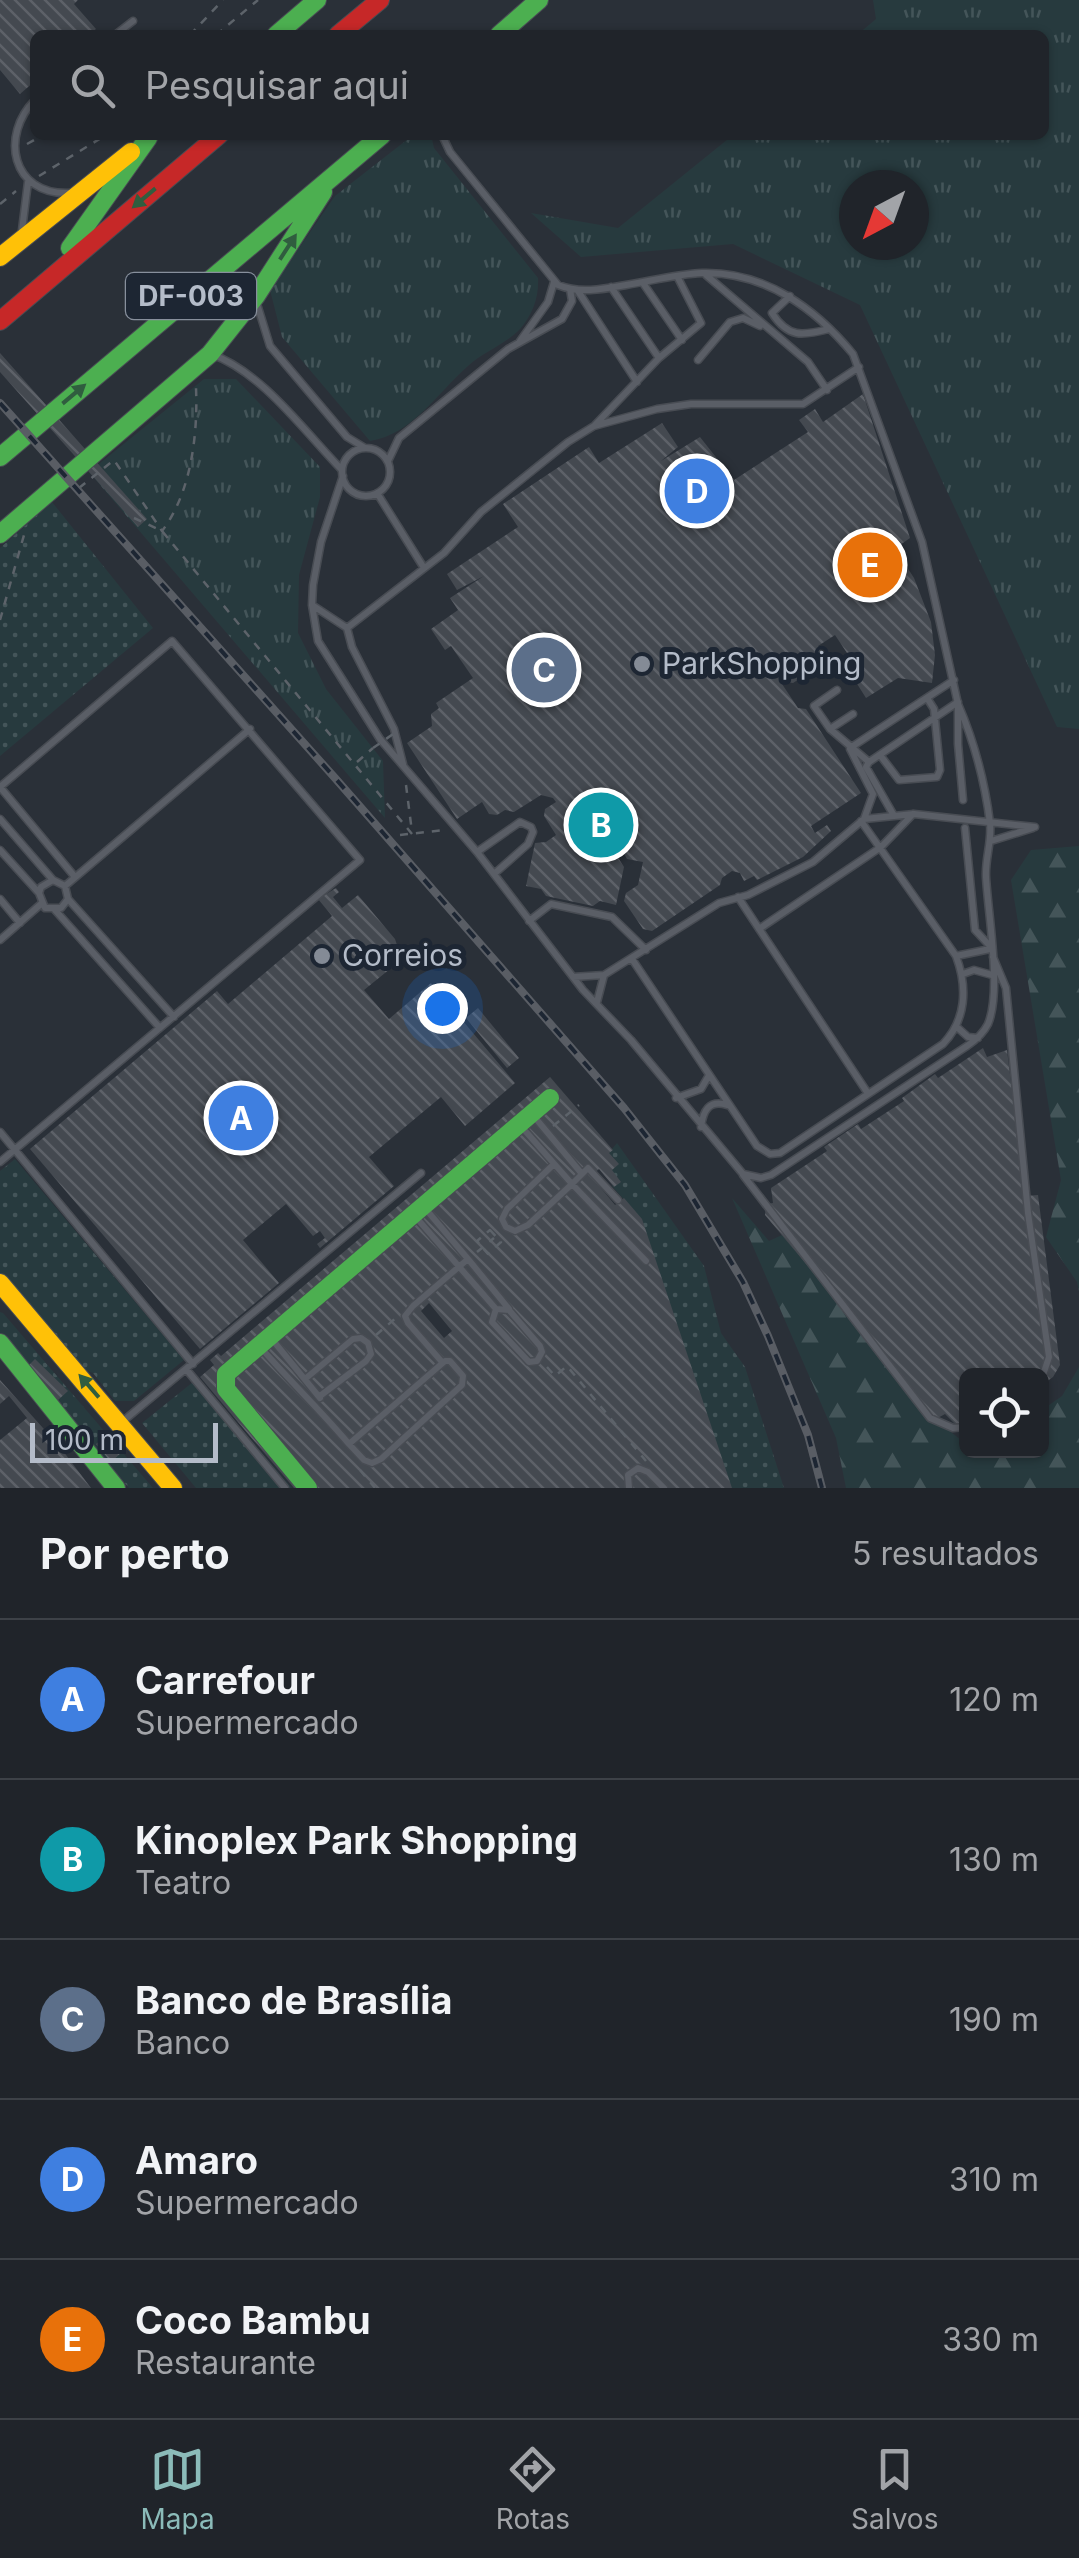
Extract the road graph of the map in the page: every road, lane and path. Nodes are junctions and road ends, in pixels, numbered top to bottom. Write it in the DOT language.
graph roads {
  1 [pos="223,0"];
  2 [pos="258,0"];
  3 [pos="318,0"];
  4 [pos="380,0"];
  5 [pos="539,0"];
  6 [pos="133,20"];
  7 [pos="121,30"];
  8 [pos="195,30"];
  9 [pos="222,30"];
  10 [pos="282,30"];
  11 [pos="344,30"];
  12 [pos="505,30"];
  13 [pos="30,104"];
  14 [pos="98,140"];
  15 [pos="146,140"];
  16 [pos="148,140"];
  17 [pos="213,140"];
  18 [pos="376,140"];
  19 [pos="444,140"];
  20 [pos="334,174"];
  21 [pos="28,182"];
  22 [pos="83,193"];
  23 [pos="0,204"];
  24 [pos="19,242"];
  25 [pos="0,257"];
  26 [pos="704,273"];
  27 [pos="677,276"];
  28 [pos="48,278"];
  29 [pos="554,282"];
  30 [pos="643,282"];
  31 [pos="611,288"];
  32 [pos="574,290"];
  33 [pos="256,296"];
  34 [pos="790,296"];
  35 [pos="0,322"];
  36 [pos="829,330"];
  37 [pos="769,332"];
  38 [pos="682,340"];
  39 [pos="520,341"];
  40 [pos="210,354"];
  41 [pos="660,358"];
  42 [pos="698,360"];
  43 [pos="859,367"];
  44 [pos="191,370"];
  45 [pos="637,382"];
  46 [pos="827,390"];
  47 [pos="594,426"];
  48 [pos="394,444"];
  49 [pos="369,448"];
  50 [pos="0,457"];
  51 [pos="388,461"];
  52 [pos="342,473"];
  53 [pos="378,493"];
  54 [pos="70,494"];
  55 [pos="134,518"];
  56 [pos="26,529"];
  57 [pos="162,532"];
  58 [pos="0,534"];
  59 [pos="424,568"];
  60 [pos="312,605"];
  61 [pos="0,620"];
  62 [pos="347,628"];
  63 [pos="954,680"];
  64 [pos="837,690"];
  65 [pos="927,698"];
  66 [pos="958,703"];
  67 [pos="852,714"];
  68 [pos="935,718"];
  69 [pos="250,729"];
  70 [pos="830,729"];
  71 [pos="396,730"];
  72 [pos="380,739"];
  73 [pos="850,748"];
  74 [pos="880,755"];
  75 [pos="869,762"];
  76 [pos="356,763"];
  77 [pos="404,765"];
  78 [pos="0,787"];
  79 [pos="875,792"];
  80 [pos="963,800"];
  81 [pos="892,814"];
  82 [pos="914,814"];
  83 [pos="0,818"];
  84 [pos="862,820"];
  85 [pos="990,821"];
  86 [pos="965,828"];
  87 [pos="457,829"];
  88 [pos="412,834"];
  89 [pos="400,835"];
  90 [pos="991,841"];
  91 [pos="881,847"];
  92 [pos="0,850"];
  93 [pos="476,852"];
  94 [pos="494,874"];
  95 [pos="75,876"];
  96 [pos="53,880"];
  97 [pos="65,886"];
  98 [pos="39,893"];
  99 [pos="68,898"];
  100 [pos="738,898"];
  101 [pos="0,899"];
  102 [pos="41,904"];
  103 [pos="55,910"];
  104 [pos="529,921"];
  105 [pos="20,923"];
  106 [pos="759,929"];
  107 [pos="0,940"];
  108 [pos="991,948"];
  109 [pos="646,950"];
  110 [pos="956,956"];
  111 [pos="632,959"];
  112 [pos="963,974"];
  113 [pos="604,976"];
  114 [pos="992,976"];
  115 [pos="573,977"];
  116 [pos="597,1002"];
  117 [pos="174,1017"];
  118 [pos="160,1028"];
  119 [pos="958,1028"];
  120 [pos="979,1038"];
  121 [pos="708,1077"];
  122 [pos="868,1093"];
  123 [pos="550,1098"];
  124 [pos="676,1098"];
  125 [pos="579,1105"];
  126 [pos="728,1106"];
  127 [pos="526,1119"];
  128 [pos="701,1127"];
  129 [pos="546,1131"];
  130 [pos="0,1132"];
  131 [pos="3,1142"];
  132 [pos="15,1150"];
  133 [pos="0,1162"];
  134 [pos="554,1164"];
  135 [pos="420,1173"];
  136 [pos="582,1174"];
  137 [pos="742,1174"];
  138 [pos="572,1184"];
  139 [pos="618,1200"];
  140 [pos="418,1210"];
  141 [pos="506,1227"];
  142 [pos="483,1236"];
  143 [pos="496,1236"];
  144 [pos="489,1242"];
  145 [pos="482,1248"];
  146 [pos="494,1248"];
  147 [pos="468,1259"];
  148 [pos="646,1261"];
  149 [pos="459,1267"];
  150 [pos="3,1294"];
  151 [pos="496,1309"];
  152 [pos="509,1310"];
  153 [pos="408,1311"];
  154 [pos="264,1341"];
  155 [pos="0,1343"];
  156 [pos="368,1343"];
  157 [pos="539,1359"];
  158 [pos="442,1362"];
  159 [pos="189,1366"];
  160 [pos="1045,1368"];
  161 [pos="305,1379"];
  162 [pos="320,1396"];
  163 [pos="320,1409"];
  164 [pos="121,1422"];
  165 [pos="959,1428"];
  166 [pos="348,1444"];
  167 [pos="644,1469"];
  168 [pos="116,1488"];
  169 [pos="173,1488"];
  170 [pos="285,1488"];
  171 [pos="308,1488"];
  172 [pos="629,1488"];
  173 [pos="664,1488"];
  1 -- 8 [label="path"];
  2 -- 9 [label="path"];
  3 -- 10 [label="main road"];
  4 -- 11 [label="main road"];
  5 -- 12 [label="main road"];
  6 -- 7 [label="lane"];
  13 -- 21 [label="lane"];
  14 -- 21 [label="path"];
  15 -- 22 [label="main road"];
  16 -- 28 [label="main road"];
  17 -- 28 [label="main road, one-way"];
  18 -- 20 [label="main road, DF-003"];
  19 -- 29 [label="lane"];
  33 -- 20 [label="main road, one-way"];
  50 -- 20 [label="main road, DF-003, one-way"];
  21 -- 22 [label="lane"];
  21 -- 23 [label="path"];
  21 -- 24 [label="lane"];
  22 -- 24 [label="main road"];
  24 -- 25 [label="main road"];
  26 -- 27 [label="lane"];
  26 -- 34 [label="lane"];
  26 -- 37 [label="lane"];
  27 -- 30 [label="lane"];
  27 -- 38 [label="lane"];
  28 -- 35 [label="main road"];
  29 -- 32 [label="lane"];
  29 -- 39 [label="lane"];
  30 -- 31 [label="lane"];
  30 -- 38 [label="lane"];
  31 -- 32 [label="lane"];
  31 -- 41 [label="lane"];
  32 -- 39 [label="lane"];
  32 -- 45 [label="lane"];
  33 -- 40 [label="main road"];
  33 -- 49 [label="lane"];
  34 -- 36 [label="lane"];
  34 -- 36 [label="lane"];
  36 -- 43 [label="lane"];
  37 -- 42 [label="lane"];
  37 -- 46 [label="lane"];
  38 -- 41 [label="lane"];
  39 -- 48 [label="lane"];
  40 -- 44 [label="main road"];
  40 -- 52 [label="lane"];
  41 -- 45 [label="lane"];
  43 -- 46 [label="lane"];
  43 -- 63 [label="lane"];
  44 -- 57 [label="path"];
  44 -- 58 [label="main road"];
  45 -- 47 [label="lane"];
  46 -- 47 [label="lane"];
  47 -- 59 [label="lane"];
  48 -- 49 [label="lane"];
  48 -- 51 [label="lane"];
  49 -- 51 [label="lane"];
  49 -- 52 [label="lane"];
  51 -- 53 [label="lane"];
  52 -- 53 [label="lane"];
  52 -- 60 [label="lane"];
  53 -- 59 [label="lane"];
  54 -- 57 [label="path"];
  55 -- 57 [label="path"];
  56 -- 61 [label="path"];
  57 -- 76 [label="path"];
  59 -- 62 [label="lane"];
  60 -- 62 [label="lane"];
  60 -- 72 [label="lane"];
  62 -- 71 [label="lane"];
  63 -- 65 [label="lane"];
  63 -- 66 [label="lane"];
  64 -- 70 [label="lane"];
  65 -- 68 [label="lane"];
  65 -- 73 [label="lane"];
  66 -- 68 [label="lane"];
  66 -- 80 [label="lane"];
  66 -- 85 [label="lane"];
  67 -- 70 [label="lane"];
  68 -- 74 [label="lane"];
  68 -- 74 [label="lane"];
  69 -- 78 [label="lane"];
  69 -- 95 [label="lane"];
  69 -- 117 [label="lane"];
  70 -- 73 [label="lane"];
  71 -- 72 [label="lane"];
  71 -- 76 [label="path, bridge"];
  71 -- 77 [label="lane"];
  72 -- 77 [label="lane"];
  73 -- 75 [label="lane"];
  73 -- 79 [label="lane"];
  74 -- 75 [label="lane"];
  75 -- 79 [label="lane"];
  76 -- 88 [label="path"];
  77 -- 87 [label="lane"];
  77 -- 88 [label="path"];
  78 -- 95 [label="lane"];
  79 -- 81 [label="lane"];
  79 -- 84 [label="lane"];
  81 -- 82 [label="lane"];
  81 -- 84 [label="lane"];
  82 -- 85 [label="lane"];
  82 -- 91 [label="lane"];
  83 -- 96 [label="lane"];
  84 -- 91 [label="lane"];
  84 -- 100 [label="lane"];
  85 -- 90 [label="lane"];
  85 -- 90 [label="lane"];
  86 -- 108 [label="lane"];
  87 -- 88 [label="path"];
  87 -- 93 [label="lane"];
  88 -- 89 [label="path"];
  90 -- 108 [label="lane"];
  91 -- 106 [label="lane"];
  91 -- 110 [label="lane"];
  92 -- 98 [label="lane"];
  93 -- 94 [label="lane"];
  93 -- 94 [label="lane"];
  94 -- 104 [label="lane"];
  95 -- 97 [label="lane"];
  96 -- 97 [label="lane"];
  96 -- 98 [label="lane"];
  97 -- 99 [label="lane"];
  98 -- 102 [label="lane"];
  99 -- 103 [label="lane"];
  99 -- 117 [label="lane"];
  100 -- 106 [label="lane"];
  100 -- 109 [label="lane"];
  101 -- 105 [label="lane"];
  102 -- 103 [label="lane"];
  102 -- 105 [label="lane"];
  103 -- 118 [label="lane"];
  104 -- 109 [label="lane"];
  104 -- 115 [label="lane"];
  105 -- 107 [label="lane"];
  106 -- 122 [label="lane"];
  108 -- 110 [label="lane"];
  108 -- 114 [label="lane"];
  108 -- 160 [label="lane"];
  109 -- 111 [label="lane"];
  110 -- 112 [label="lane"];
  111 -- 113 [label="lane"];
  111 -- 121 [label="lane"];
  112 -- 114 [label="lane"];
  112 -- 119 [label="lane"];
  113 -- 115 [label="lane"];
  113 -- 116 [label="lane"];
  114 -- 120 [label="lane"];
  115 -- 116 [label="lane"];
  116 -- 124 [label="lane"];
  117 -- 118 [label="lane"];
  118 -- 132 [label="lane"];
  119 -- 120 [label="lane"];
  119 -- 122 [label="lane"];
  120 -- 137 [label="lane"];
  121 -- 124 [label="lane"];
  121 -- 126 [label="lane"];
  122 -- 126 [label="lane"];
  123 -- 127 [label="main road"];
  124 -- 128 [label="lane"];
  125 -- 129 [label="path"];
  126 -- 128 [label="lane"];
  127 -- 129 [label="lane"];
  127 -- 134 [label="lane"];
  127 -- 140 [label="main road"];
  128 -- 137 [label="lane"];
  129 -- 136 [label="lane"];
  130 -- 131 [label="lane"];
  131 -- 132 [label="lane"];
  132 -- 133 [label="lane"];
  132 -- 159 [label="lane"];
  134 -- 138 [label="lane"];
  134 -- 141 [label="lane"];
  135 -- 159 [label="lane"];
  136 -- 138 [label="lane"];
  136 -- 139 [label="lane"];
  137 -- 165 [label="lane"];
  138 -- 141 [label="lane"];
  138 -- 148 [label="lane"];
  140 -- 147 [label="lane"];
  140 -- 149 [label="lane"];
  140 -- 154 [label="main road"];
  141 -- 143 [label="path"];
  142 -- 143 [label="path"];
  142 -- 144 [label="path"];
  142 -- 145 [label="path"];
  143 -- 144 [label="path"];
  143 -- 146 [label="path"];
  144 -- 145 [label="path"];
  144 -- 146 [label="path"];
  145 -- 146 [label="path"];
  145 -- 147 [label="path"];
  147 -- 149 [label="lane"];
  147 -- 152 [label="lane"];
  149 -- 151 [label="lane"];
  149 -- 153 [label="lane"];
  164 -- 150 [label="main road, one-way"];
  151 -- 152 [label="lane"];
  151 -- 157 [label="lane"];
  152 -- 157 [label="lane"];
  153 -- 156 [label="path"];
  153 -- 158 [label="lane"];
  154 -- 161 [label="lane"];
  154 -- 163 [label="lane"];
  154 -- 171 [label="main road"];
  155 -- 168 [label="main road"];
  156 -- 161 [label="lane"];
  156 -- 162 [label="lane"];
  157 -- 167 [label="path"];
  158 -- 166 [label="lane"];
  158 -- 166 [label="lane"];
  159 -- 164 [label="lane"];
  159 -- 170 [label="lane"];
  161 -- 162 [label="lane"];
  162 -- 163 [label="lane"];
  163 -- 166 [label="lane"];
  164 -- 169 [label="main road"];
  167 -- 172 [label="lane"];
  167 -- 173 [label="lane"];
}
